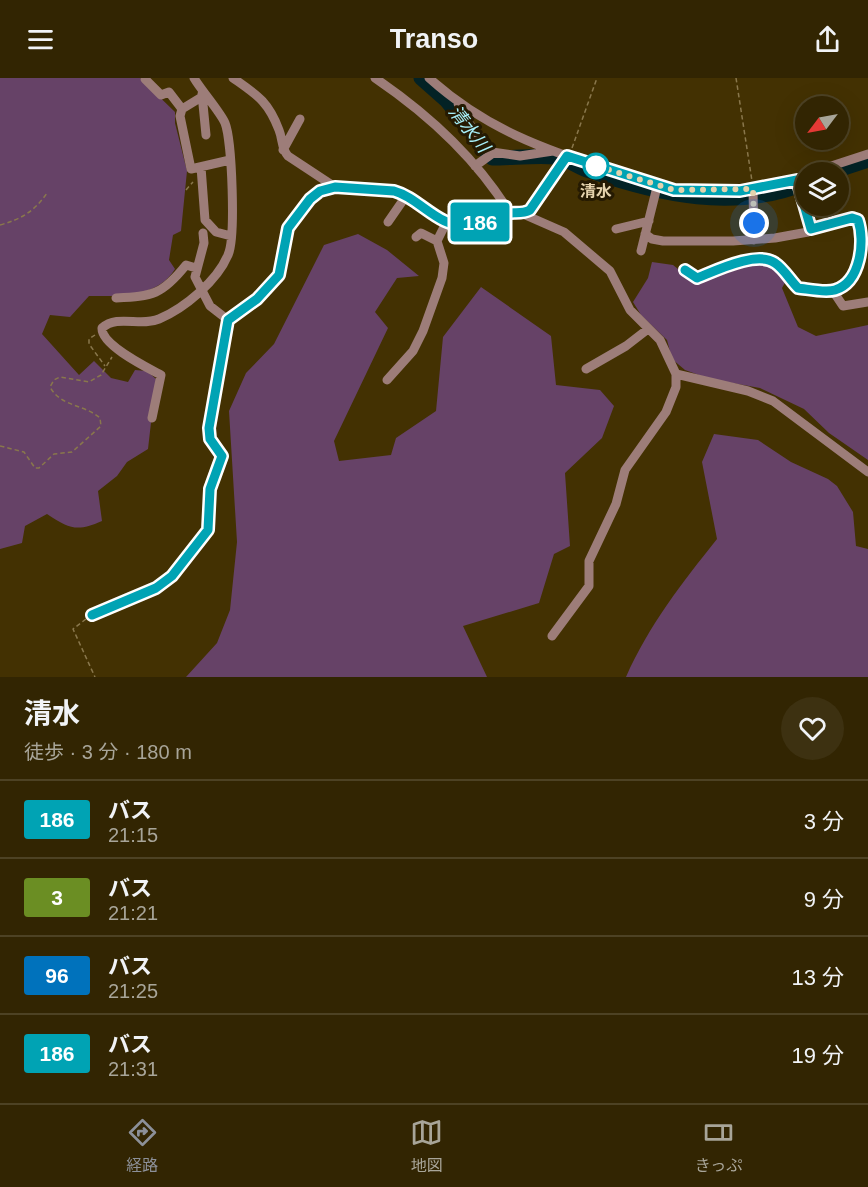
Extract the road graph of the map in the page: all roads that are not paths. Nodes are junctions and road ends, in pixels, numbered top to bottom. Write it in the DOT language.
graph roads {
  1 [pos="194,78"];
  2 [pos="233,78"];
  3 [pos="375,78"];
  4 [pos="429,78"];
  5 [pos="145,79"];
  6 [pos="201,95"];
  7 [pos="458,102"];
  8 [pos="182,109"];
  9 [pos="300,119"];
  10 [pos="206,135"];
  11 [pos="283,150"];
  12 [pos="553,151"];
  13 [pos="493,153"];
  14 [pos="868,154"];
  15 [pos="567,156"];
  16 [pos="230,160"];
  17 [pos="844,162"];
  18 [pos="475,166"];
  19 [pos="201,167"];
  20 [pos="795,179"];
  21 [pos="335,187"];
  22 [pos="657,187"];
  23 [pos="753,189"];
  24 [pos="406,196"];
  25 [pos="510,213"];
  26 [pos="523,214"];
  27 [pos="808,216"];
  28 [pos="649,220"];
  29 [pos="388,222"];
  30 [pos="446,223"];
  31 [pos="616,229"];
  32 [pos="811,229"];
  33 [pos="203,233"];
  34 [pos="645,234"];
  35 [pos="231,236"];
  36 [pos="416,237"];
  37 [pos="754,240"];
  38 [pos="437,241"];
  39 [pos="641,251"];
  40 [pos="196,268"];
  41 [pos="685,270"];
  42 [pos="201,290"];
  43 [pos="832,291"];
  44 [pos="116,298"];
  45 [pos="868,302"];
  46 [pos="228,320"];
  47 [pos="648,329"];
  48 [pos="586,369"];
  49 [pos="676,374"];
  50 [pos="387,380"];
  51 [pos="152,418"];
  52 [pos="868,472"];
  53 [pos="92,615"];
  54 [pos="552,636"];
  1 -- 6 [label="street"];
  2 -- 11 [label="street"];
  3 -- 18 [label="street"];
  4 -- 7 [label="street"];
  5 -- 8 [label="street"];
  6 -- 8 [label="street"];
  6 -- 10 [label="street"];
  6 -- 16 [label="street"];
  7 -- 12 [label="street"];
  7 -- 13 [label="street"];
  8 -- 19 [label="street"];
  9 -- 11 [label="street"];
  11 -- 21 [label="street"];
  12 -- 13 [label="street"];
  12 -- 15 [label="street"];
  13 -- 18 [label="street"];
  14 -- 17 [label="street"];
  15 -- 22 [label="street"];
  15 -- 26 [label="street"];
  16 -- 19 [label="street"];
  16 -- 35 [label="street"];
  18 -- 25 [label="street"];
  19 -- 35 [label="street"];
  20 -- 23 [label="street"];
  21 -- 24 [label="street"];
  21 -- 46 [label="street"];
  22 -- 23 [label="street"];
  22 -- 28 [label="street"];
  23 -- 37 [label="street"];
  24 -- 29 [label="street"];
  24 -- 30 [label="street"];
  25 -- 26 [label="street"];
  25 -- 30 [label="street"];
  26 -- 47 [label="street"];
  27 -- 32 [label="street"];
  28 -- 31 [label="street"];
  28 -- 34 [label="street"];
  30 -- 38 [label="street"];
  32 -- 37 [label="street"];
  32 -- 43 [label="street"];
  33 -- 40 [label="street"];
  34 -- 37 [label="street"];
  34 -- 39 [label="street"];
  35 -- 42 [label="street"];
  36 -- 38 [label="street"];
  38 -- 50 [label="street"];
  40 -- 42 [label="street"];
  40 -- 44 [label="street"];
  41 -- 43 [label="street"];
  42 -- 46 [label="street"];
  42 -- 51 [label="street"];
  43 -- 45 [label="street"];
  46 -- 53 [label="street"];
  47 -- 48 [label="street"];
  47 -- 49 [label="street"];
  49 -- 52 [label="street"];
  49 -- 54 [label="street"];
}
